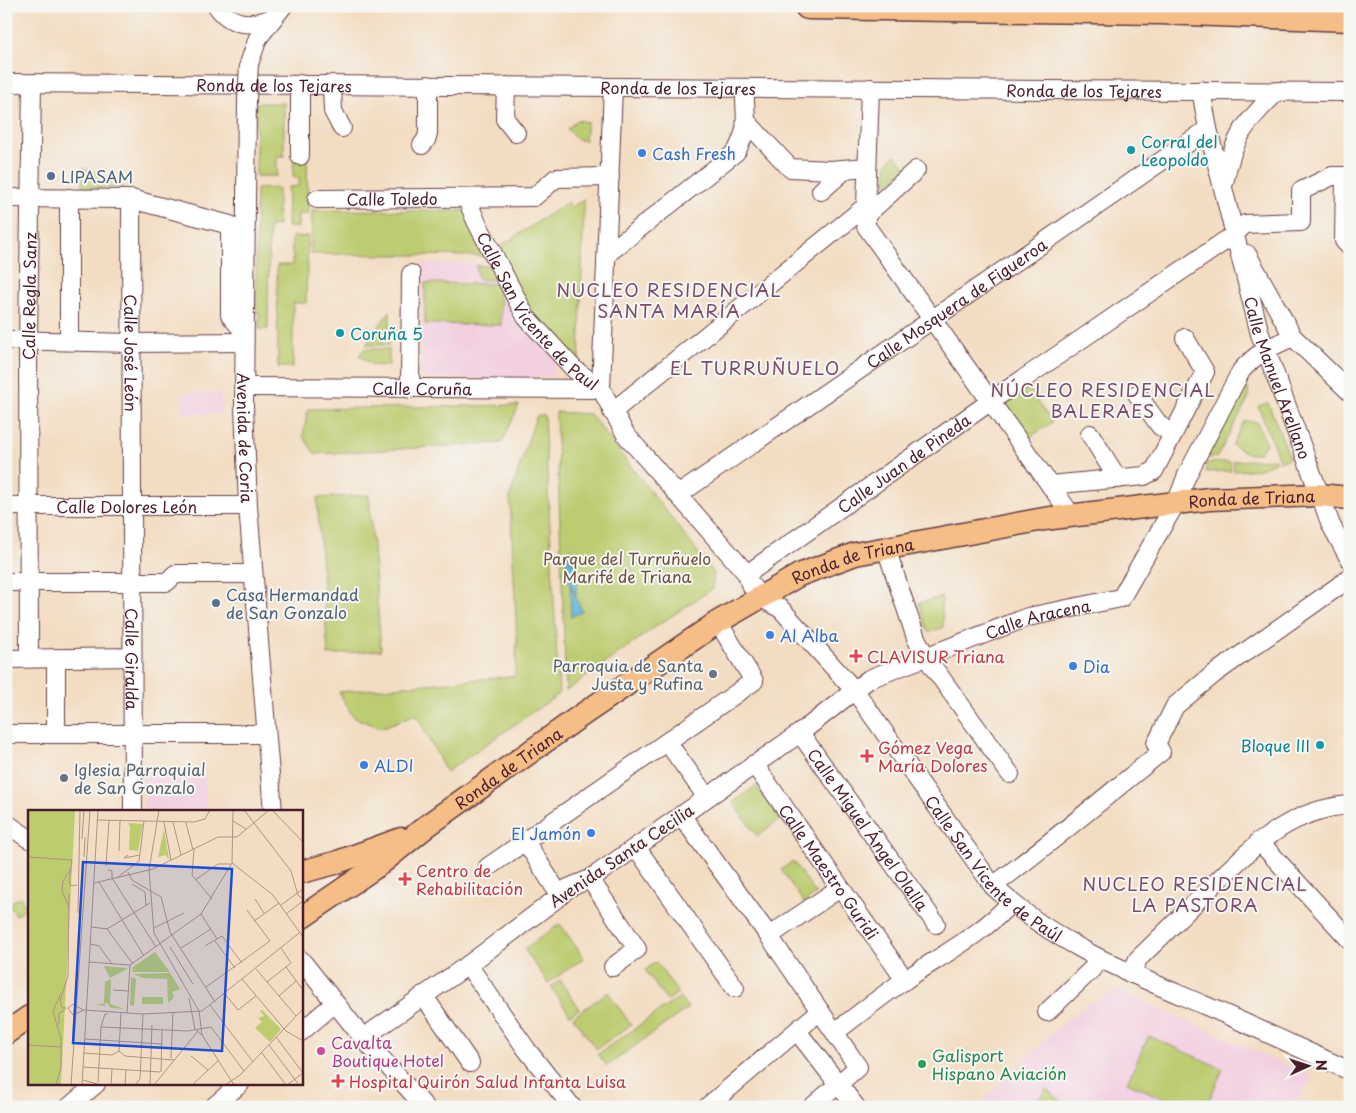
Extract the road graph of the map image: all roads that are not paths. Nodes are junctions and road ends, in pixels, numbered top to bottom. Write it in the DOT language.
graph roads {
  1 [pos="217,6"];
  2 [pos="808,6"];
  3 [pos="1350,8"];
  4 [pos="1160,11"];
  5 [pos="278,12"];
  6 [pos="1350,18"];
  7 [pos="233,20"];
  8 [pos="249,64"];
  9 [pos="6,83"];
  10 [pos="32,84"];
  11 [pos="300,84"];
  12 [pos="332,84"];
  13 [pos="428,85"];
  14 [pos="506,86"];
  15 [pos="613,87"];
  16 [pos="745,88"];
  17 [pos="870,88"];
  18 [pos="1201,90"];
  19 [pos="1278,91"];
  20 [pos="1350,92"];
  21 [pos="748,123"];
  22 [pos="342,128"];
  23 [pos="1208,129"];
  24 [pos="516,133"];
  25 [pos="422,145"];
  26 [pos="300,156"];
  27 [pos="868,167"];
  28 [pos="846,169"];
  29 [pos="916,170"];
  30 [pos="1342,176"];
  31 [pos="610,177"];
  32 [pos="1223,187"];
  33 [pos="821,191"];
  34 [pos="6,198"];
  35 [pos="31,198"];
  36 [pos="70,198"];
  37 [pos="131,199"];
  38 [pos="317,199"];
  39 [pos="467,199"];
  40 [pos="866,211"];
  41 [pos="1235,234"];
  42 [pos="1347,244"];
  43 [pos="607,254"];
  44 [pos="411,274"];
  45 [pos="934,318"];
  46 [pos="244,337"];
  47 [pos="1185,338"];
  48 [pos="1293,338"];
  49 [pos="6,340"];
  50 [pos="28,340"];
  51 [pos="69,341"];
  52 [pos="131,343"];
  53 [pos="1265,349"];
  54 [pos="244,387"];
  55 [pos="410,389"];
  56 [pos="601,389"];
  57 [pos="1350,392"];
  58 [pos="1137,394"];
  59 [pos="991,401"];
  60 [pos="612,412"];
  61 [pos="1090,434"];
  62 [pos="1173,434"];
  63 [pos="1118,479"];
  64 [pos="1050,485"];
  65 [pos="678,495"];
  66 [pos="1319,495"];
  67 [pos="1350,498"];
  68 [pos="1176,501"];
  69 [pos="6,506"];
  70 [pos="28,506"];
  71 [pos="131,506"];
  72 [pos="248,506"];
  73 [pos="1072,516"];
  74 [pos="886,548"];
  75 [pos="1350,560"];
  76 [pos="253,574"];
  77 [pos="747,574"];
  78 [pos="1350,578"];
  79 [pos="6,582"];
  80 [pos="29,582"];
  81 [pos="131,582"];
  82 [pos="760,597"];
  83 [pos="718,622"];
  84 [pos="132,657"];
  85 [pos="926,657"];
  86 [pos="29,658"];
  87 [pos="6,659"];
  88 [pos="56,660"];
  89 [pos="855,691"];
  90 [pos="132,733"];
  91 [pos="800,733"];
  92 [pos="6,734"];
  93 [pos="56,734"];
  94 [pos="265,734"];
  95 [pos="668,743"];
  96 [pos="754,764"];
  97 [pos="1010,774"];
  98 [pos="706,796"];
  99 [pos="1350,805"];
  100 [pos="133,810"];
  101 [pos="273,810"];
  102 [pos="681,815"];
  103 [pos="6,823"];
  104 [pos="428,825"];
  105 [pos="28,838"];
  106 [pos="1259,840"];
  107 [pos="395,842"];
  108 [pos="526,842"];
  109 [pos="636,847"];
  110 [pos="488,868"];
  111 [pos="302,872"];
  112 [pos="590,879"];
  113 [pos="993,886"];
  114 [pos="840,888"];
  115 [pos="560,896"];
  116 [pos="1010,903"];
  117 [pos="302,906"];
  118 [pos="302,917"];
  119 [pos="936,924"];
  120 [pos="770,939"];
  121 [pos="1350,940"];
  122 [pos="1098,958"];
  123 [pos="302,961"];
  124 [pos="468,965"];
  125 [pos="613,967"];
  126 [pos="1131,974"];
  127 [pos="905,980"];
  128 [pos="736,988"];
  129 [pos="423,995"];
  130 [pos="335,1003"];
  131 [pos="820,1011"];
  132 [pos="1047,1012"];
  133 [pos="28,1018"];
  134 [pos="302,1031"];
  135 [pos="797,1031"];
  136 [pos="835,1032"];
  137 [pos="6,1033"];
  138 [pos="363,1038"];
  139 [pos="470,1062"];
  140 [pos="1350,1071"];
  141 [pos="838,1085"];
  142 [pos="94,1086"];
  143 [pos="238,1086"];
  144 [pos="576,1105"];
  145 [pos="69,1107"];
  146 [pos="213,1107"];
  147 [pos="425,1107"];
  148 [pos="707,1107"];
  149 [pos="812,1107"];
  150 [pos="856,1107"];
  1 -- 7 [label="street"];
  2 -- 4 [label="highway"];
  3 -- 4 [label="main road"];
  4 -- 6 [label="highway"];
  5 -- 7 [label="street"];
  5 -- 8 [label="street"];
  7 -- 8 [label="street"];
  8 -- 46 [label="street, Avenida de Coria, bridge"];
  9 -- 10 [label="street, Ronda de los Tejares"];
  10 -- 11 [label="street, Ronda de los Tejares"];
  10 -- 35 [label="street, Calle Regla Sanz"];
  11 -- 12 [label="street, Ronda de los Tejares"];
  11 -- 26 [label="street"];
  12 -- 13 [label="street, Ronda de los Tejares"];
  12 -- 22 [label="street"];
  13 -- 14 [label="street, Ronda de los Tejares"];
  13 -- 25 [label="street"];
  14 -- 15 [label="street, Ronda de los Tejares"];
  14 -- 24 [label="street"];
  15 -- 16 [label="street, Ronda de los Tejares"];
  15 -- 31 [label="street, Calle San Vicente de Paul"];
  16 -- 17 [label="street, Ronda de los Tejares"];
  16 -- 21 [label="street"];
  17 -- 18 [label="street, Ronda de los Tejares"];
  17 -- 27 [label="street"];
  18 -- 19 [label="street, Ronda de los Tejares"];
  18 -- 23 [label="street, Calle Manuel Arellano"];
  19 -- 20 [label="street, Ronda de los Tejares"];
  19 -- 32 [label="street, Calle Manuel Arellano"];
  21 -- 28 [label="street"];
  21 -- 43 [label="street"];
  23 -- 32 [label="street, Calle Manuel Arellano"];
  23 -- 45 [label="street, Calle Mosquera de Figueroa"];
  27 -- 28 [label="street"];
  27 -- 40 [label="street"];
  28 -- 33 [label="street"];
  29 -- 40 [label="street"];
  30 -- 41 [label="street, Calle Juan de Pineda"];
  30 -- 42 [label="street"];
  31 -- 39 [label="street, Calle Toledo"];
  31 -- 43 [label="street, Calle San Vicente de Paul"];
  32 -- 41 [label="street, Calle Manuel Arellano"];
  34 -- 35 [label="street"];
  35 -- 36 [label="street"];
  35 -- 50 [label="street, Calle Regla Sanz"];
  36 -- 37 [label="street"];
  36 -- 51 [label="street"];
  37 -- 46 [label="street"];
  37 -- 52 [label="street, Calle José León"];
  38 -- 39 [label="street, Calle Toledo"];
  39 -- 56 [label="street, Calle San Vicente de Paul"];
  40 -- 45 [label="street"];
  40 -- 60 [label="street"];
  41 -- 48 [label="street"];
  41 -- 53 [label="street, Calle Manuel Arellano"];
  41 -- 59 [label="street, Calle Juan de Pineda"];
  43 -- 56 [label="street, Calle San Vicente de Paul"];
  44 -- 55 [label="street"];
  45 -- 59 [label="street"];
  45 -- 65 [label="street, Calle Mosquera de Figueroa"];
  46 -- 52 [label="street"];
  46 -- 54 [label="street, Avenida de Coria"];
  47 -- 62 [label="street"];
  48 -- 53 [label="street, Calle Aracena"];
  48 -- 57 [label="street"];
  49 -- 50 [label="street"];
  50 -- 51 [label="street"];
  50 -- 70 [label="street, Calle Regla Sanz"];
  51 -- 52 [label="street"];
  52 -- 71 [label="street, Calle José León"];
  53 -- 66 [label="street, Calle Manuel Arellano"];
  53 -- 68 [label="street, Calle Aracena"];
  54 -- 55 [label="street, Calle Coruña"];
  54 -- 72 [label="street, Avenida de Coria"];
  55 -- 56 [label="street, Calle Coruña"];
  56 -- 60 [label="street"];
  58 -- 62 [label="street"];
  59 -- 64 [label="street"];
  59 -- 77 [label="street, Calle Juan de Pineda"];
  60 -- 65 [label="street"];
  61 -- 63 [label="street"];
  62 -- 63 [label="street"];
  63 -- 64 [label="street"];
  64 -- 73 [label="street"];
  65 -- 77 [label="street"];
  66 -- 67 [label="main road, Ronda de Triana"];
  66 -- 68 [label="main road, Ronda de Triana"];
  66 -- 75 [label="street, Calle Manuel Arellano"];
  68 -- 73 [label="main road, Ronda de Triana"];
  68 -- 85 [label="street, Calle Aracena"];
  69 -- 70 [label="street, Calle Dolores León"];
  70 -- 71 [label="street, Calle Dolores León"];
  70 -- 80 [label="street, Calle Regla Sanz"];
  71 -- 72 [label="street, Calle Dolores León"];
  71 -- 81 [label="street, Calle Giralda"];
  72 -- 76 [label="street, Avenida de Coria"];
  73 -- 74 [label="main road, Ronda de Triana"];
  74 -- 82 [label="main road, Ronda de Triana"];
  74 -- 85 [label="street"];
  76 -- 81 [label="street"];
  76 -- 94 [label="street, Avenida de Coria"];
  77 -- 82 [label="street"];
  78 -- 113 [label="street"];
  79 -- 80 [label="street"];
  80 -- 81 [label="street"];
  80 -- 86 [label="street, Calle Regla Sanz"];
  81 -- 84 [label="street, Calle Giralda"];
  82 -- 83 [label="main road, Ronda de Triana"];
  82 -- 89 [label="street, Calle San Vicente de Paúl"];
  83 -- 95 [label="street"];
  83 -- 104 [label="main road, Ronda de Triana"];
  84 -- 88 [label="street"];
  84 -- 90 [label="street, Calle Giralda"];
  85 -- 89 [label="street, Calle Aracena"];
  85 -- 97 [label="street"];
  86 -- 87 [label="street"];
  86 -- 88 [label="street"];
  88 -- 93 [label="street"];
  89 -- 91 [label="street, Avenida Santa Cecilia"];
  89 -- 113 [label="street, Calle San Vicente de Paúl"];
  90 -- 93 [label="street"];
  90 -- 94 [label="street"];
  90 -- 100 [label="street, Calle Giralda"];
  91 -- 96 [label="street, Avenida Santa Cecilia"];
  91 -- 119 [label="street, Calle Miguel Ángel Olalla"];
  92 -- 93 [label="street"];
  94 -- 101 [label="street, Avenida de Coria"];
  95 -- 98 [label="street"];
  95 -- 108 [label="street"];
  96 -- 98 [label="street, Avenida Santa Cecilia"];
  96 -- 114 [label="street, Calle Maestro Guridi"];
  98 -- 102 [label="street, Avenida Santa Cecilia"];
  99 -- 106 [label="street"];
  102 -- 109 [label="street, Avenida Santa Cecilia"];
  102 -- 120 [label="street"];
  103 -- 105 [label="street"];
  104 -- 107 [label="main road, Ronda de Triana"];
  104 -- 118 [label="main road, Ronda de Triana"];
  106 -- 121 [label="street"];
  106 -- 126 [label="street"];
  107 -- 111 [label="main road, Ronda de Triana"];
  107 -- 117 [label="street, Ronda de Triana"];
  108 -- 110 [label="street"];
  108 -- 115 [label="street"];
  109 -- 112 [label="street, Avenida Santa Cecilia"];
  109 -- 128 [label="street"];
  112 -- 115 [label="street, Avenida Santa Cecilia"];
  112 -- 125 [label="street"];
  113 -- 116 [label="street, Calle San Vicente de Paúl"];
  114 -- 120 [label="street"];
  114 -- 127 [label="street, Calle Maestro Guridi"];
  115 -- 124 [label="street, Avenida Santa Cecilia"];
  116 -- 122 [label="street, Calle San Vicente de Paúl"];
  116 -- 127 [label="street"];
  120 -- 131 [label="street"];
  122 -- 126 [label="street, Calle San Vicente de Paúl"];
  122 -- 132 [label="street"];
  123 -- 130 [label="street"];
  124 -- 129 [label="street, Avenida Santa Cecilia"];
  124 -- 144 [label="street"];
  126 -- 140 [label="street, Calle San Vicente de Paúl"];
  127 -- 136 [label="street"];
  129 -- 138 [label="street, Avenida Santa Cecilia"];
  129 -- 139 [label="street"];
  130 -- 134 [label="street"];
  130 -- 138 [label="street"];
  131 -- 135 [label="street"];
  131 -- 136 [label="street"];
  133 -- 137 [label="main road"];
  135 -- 141 [label="street"];
  135 -- 148 [label="street"];
  136 -- 141 [label="street"];
  138 -- 147 [label="street"];
  141 -- 149 [label="street"];
  141 -- 150 [label="street"];
  142 -- 145 [label="street"];
  143 -- 146 [label="street"];
}
